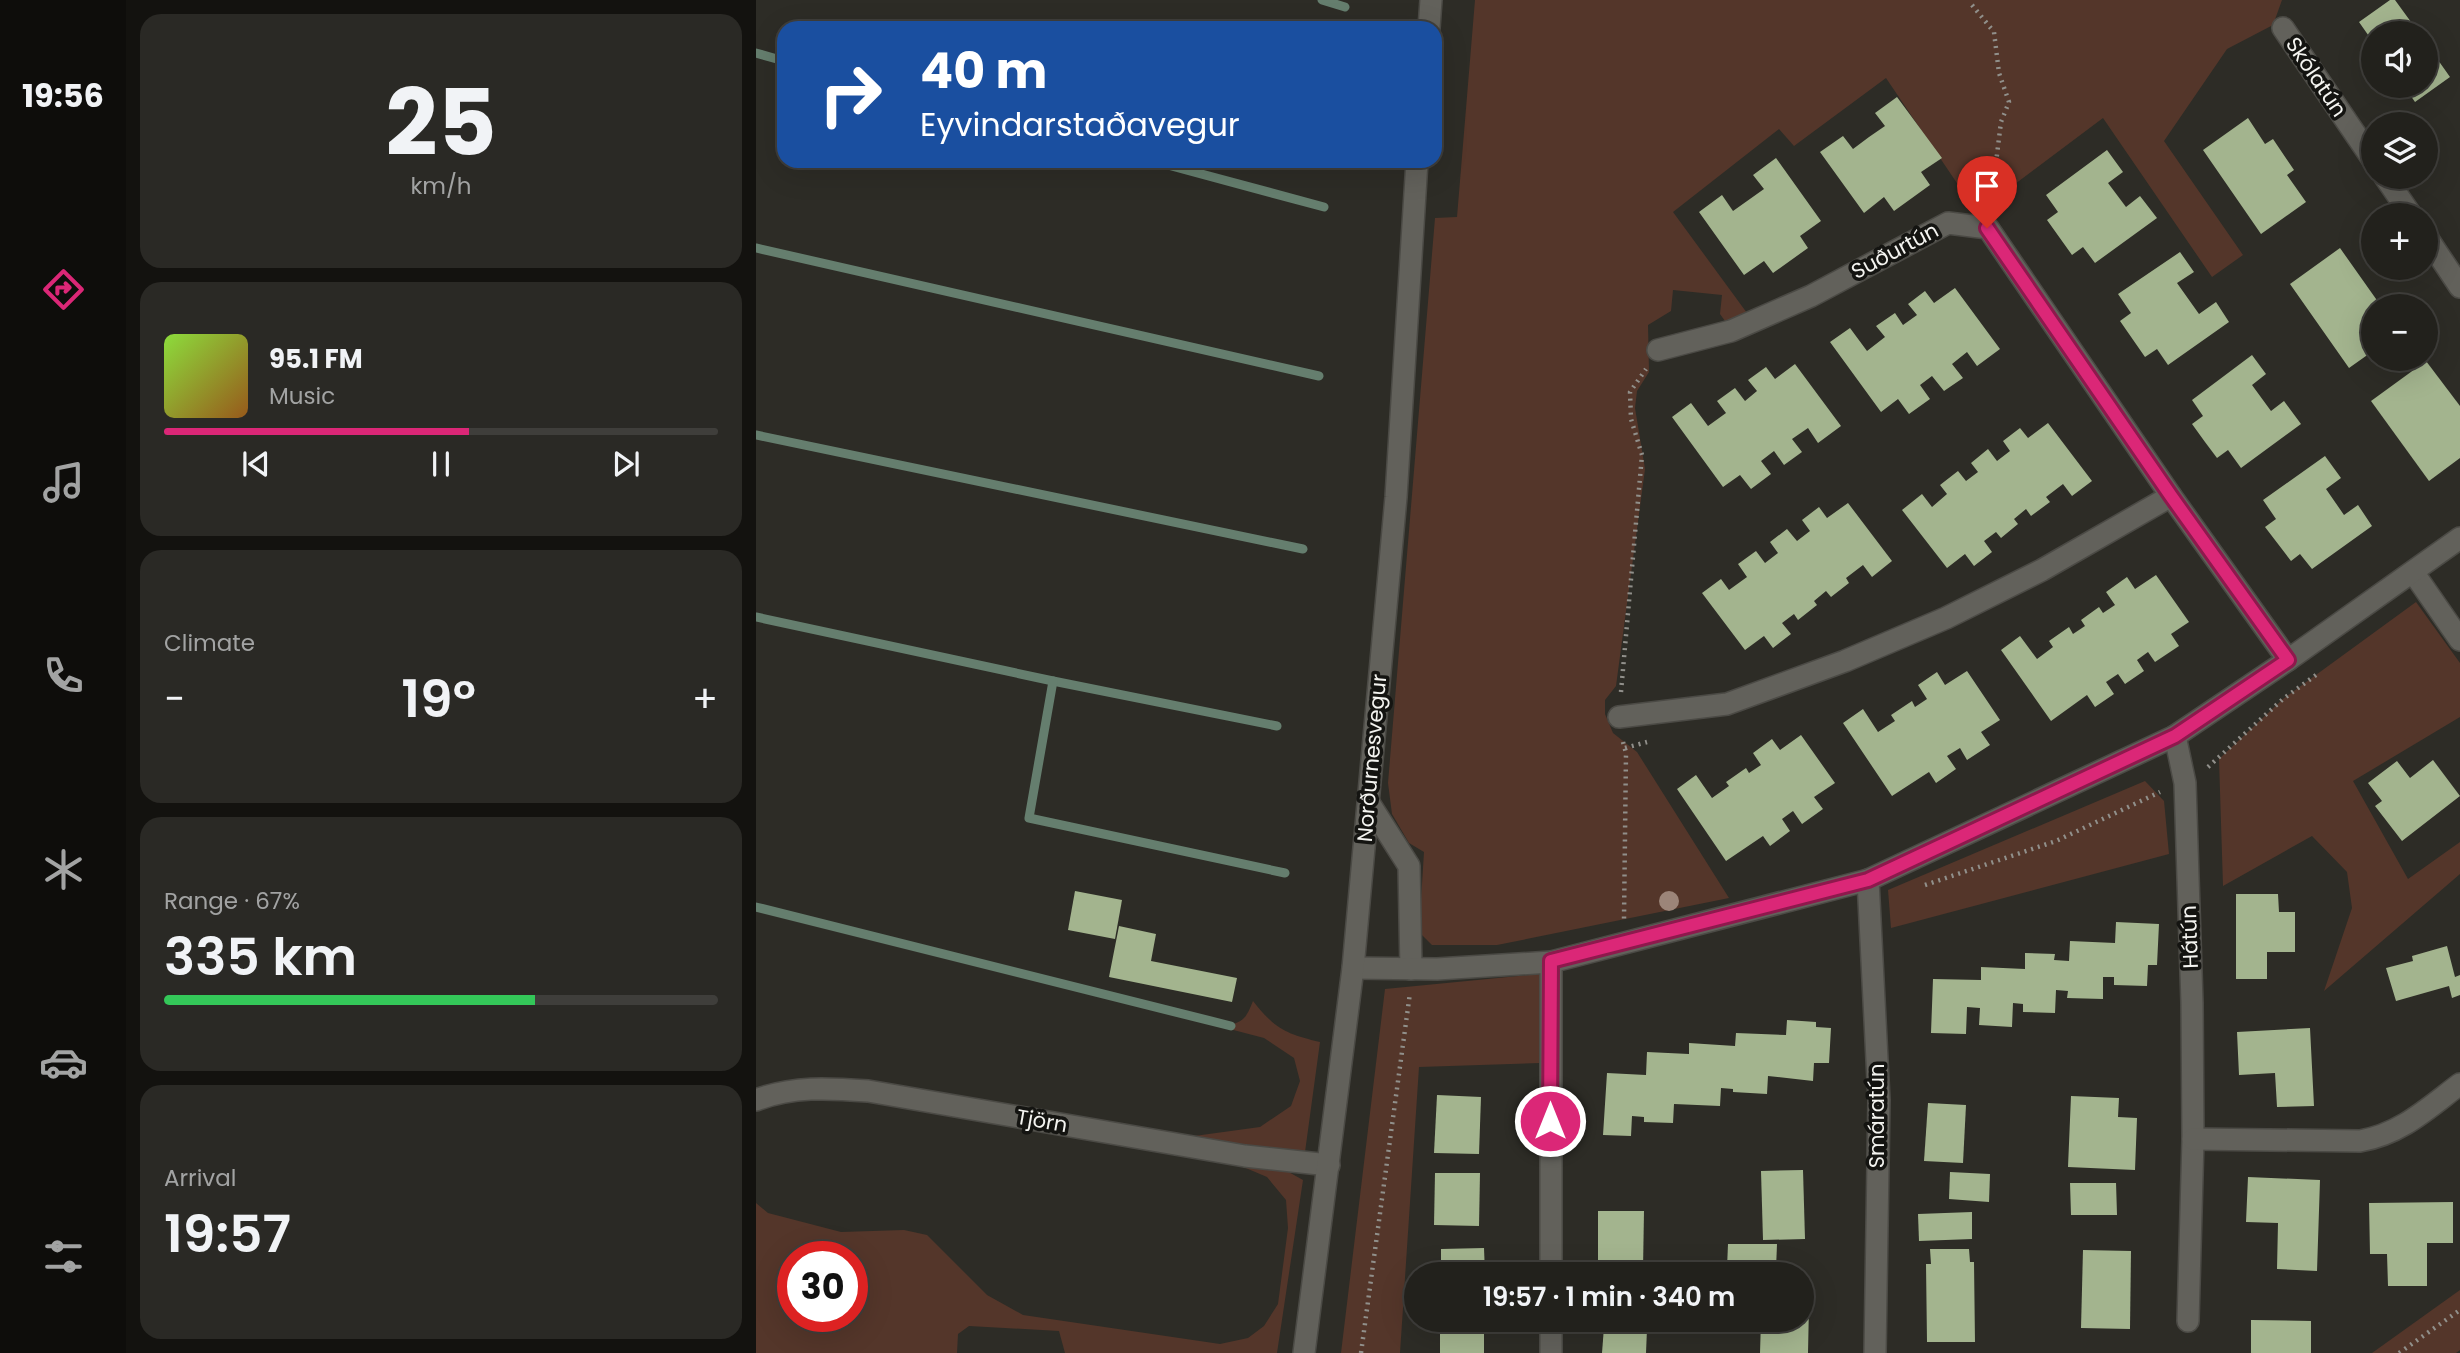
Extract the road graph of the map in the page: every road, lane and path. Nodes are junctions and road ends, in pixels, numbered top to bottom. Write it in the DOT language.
graph roads {
  1 [pos="1432,0"];
  2 [pos="1972,5"];
  3 [pos="1430,21"];
  4 [pos="2283,29"];
  5 [pos="2361,143"];
  6 [pos="1417,168"];
  7 [pos="1987,228"];
  8 [pos="2438,254"];
  9 [pos="2460,287"];
  10 [pos="1658,350"];
  11 [pos="2171,496"];
  12 [pos="2460,538"];
  13 [pos="2413,572"];
  14 [pos="2460,640"];
  15 [pos="2288,660"];
  16 [pos="1619,717"];
  17 [pos="2175,736"];
  18 [pos="1368,803"];
  19 [pos="1868,880"];
  20 [pos="1624,942"];
  21 [pos="1551,961"];
  22 [pos="1353,968"];
  23 [pos="1411,969"];
  24 [pos="2460,1084"];
  25 [pos="756,1100"];
  26 [pos="2193,1139"];
  27 [pos="1329,1165"];
  28 [pos="1550,1262"];
  29 [pos="2460,1310"];
  30 [pos="2188,1321"];
  31 [pos="1550,1332"];
  32 [pos="1304,1353"];
  33 [pos="1361,1353"];
  34 [pos="1550,1353"];
  35 [pos="1875,1353"];
  36 [pos="2399,1353"];
  1 -- 3 [label="street"];
  2 -- 7 [label="path"];
  4 -- 5 [label="street, Skólatún"];
  6 -- 18 [label="street, Norðurnesvegur"];
  7 -- 10 [label="street, Suðurtún"];
  7 -- 11 [label="street"];
  8 -- 9 [label="street"];
  10 -- 16 [label="path"];
  11 -- 15 [label="street"];
  11 -- 16 [label="street"];
  12 -- 13 [label="street"];
  13 -- 14 [label="street"];
  13 -- 15 [label="street"];
  15 -- 17 [label="street"];
  16 -- 20 [label="path"];
  17 -- 19 [label="street"];
  17 -- 26 [label="street, Hátún"];
  18 -- 22 [label="street, Norðurnesvegur"];
  18 -- 23 [label="street"];
  19 -- 20 [label="street"];
  19 -- 35 [label="street, Smáratún"];
  20 -- 21 [label="street"];
  21 -- 23 [label="street"];
  21 -- 28 [label="street"];
  22 -- 23 [label="street"];
  22 -- 27 [label="street, Norðurnesvegur"];
  23 -- 33 [label="path"];
  24 -- 26 [label="street"];
  25 -- 27 [label="street, Tjörn"];
  26 -- 30 [label="street, Hátún"];
  27 -- 32 [label="street, Norðurnesvegur"];
  29 -- 36 [label="path"];
  31 -- 34 [label="street"];
}
